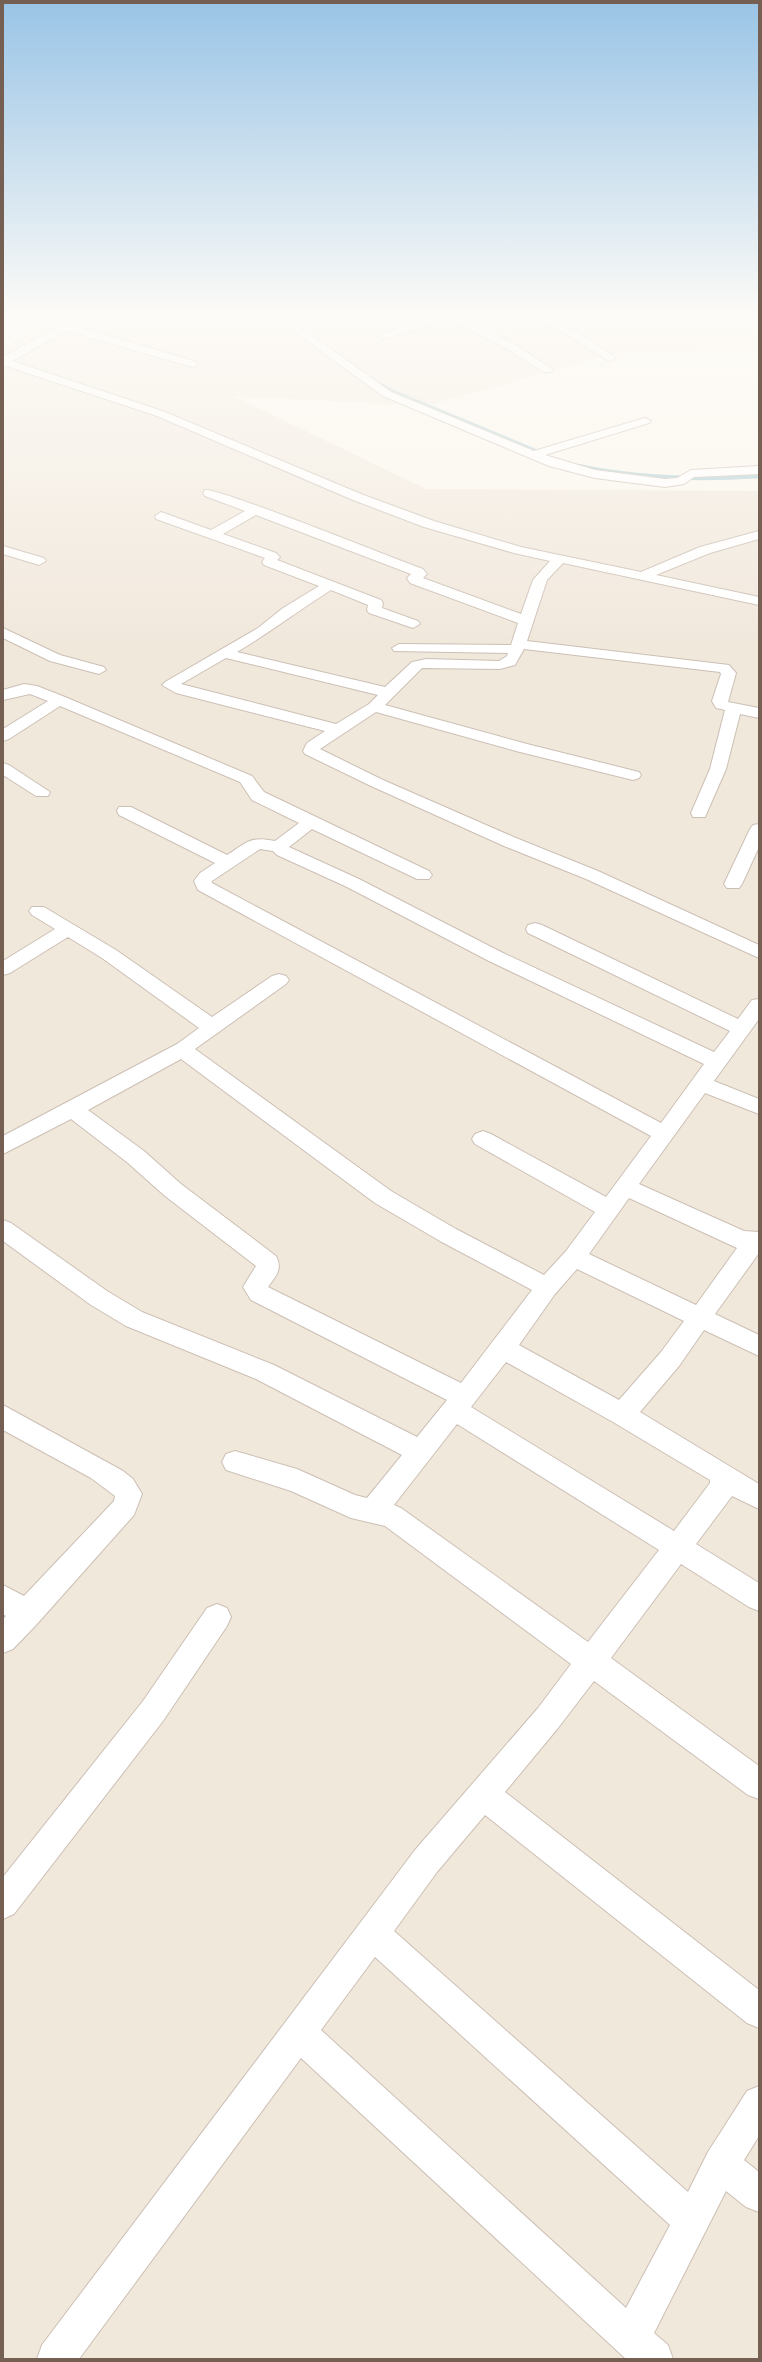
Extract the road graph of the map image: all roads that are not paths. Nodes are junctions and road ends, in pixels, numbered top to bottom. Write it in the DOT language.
graph roads {
  1 [pos="185,424"];
  2 [pos="464,424"];
  3 [pos="634,424"];
  4 [pos="538,453"];
  5 [pos="759,470"];
  6 [pos="209,493"];
  7 [pos="256,510"];
  8 [pos="161,516"];
  9 [pos="213,534"];
  10 [pos="759,535"];
  11 [pos="3,550"];
  12 [pos="560,559"];
  13 [pos="39,561"];
  14 [pos="642,576"];
  15 [pos="330,585"];
  16 [pos="759,601"];
  17 [pos="526,621"];
  18 [pos="413,624"];
  19 [pos="3,632"];
  20 [pos="518,646"];
  21 [pos="399,648"];
  22 [pos="223,653"];
  23 [pos="99,670"];
  24 [pos="390,693"];
  25 [pos="3,695"];
  26 [pos="60,700"];
  27 [pos="374,707"];
  28 [pos="733,709"];
  29 [pos="759,713"];
  30 [pos="339,730"];
  31 [pos="3,736"];
  32 [pos="3,768"];
  33 [pos="633,775"];
  34 [pos="42,792"];
  35 [pos="125,811"];
  36 [pos="699,814"];
  37 [pos="311,822"];
  38 [pos="759,828"];
  39 [pos="280,847"];
  40 [pos="227,862"];
  41 [pos="424,875"];
  42 [pos="734,884"];
  43 [pos="38,911"];
  44 [pos="68,929"];
  45 [pos="535,929"];
  46 [pos="759,952"];
  47 [pos="3,969"];
  48 [pos="279,980"];
  49 [pos="759,1006"];
  50 [pos="211,1027"];
  51 [pos="741,1028"];
  52 [pos="184,1049"];
  53 [pos="717,1062"];
  54 [pos="702,1084"];
  55 [pos="759,1106"];
  56 [pos="72,1109"];
  57 [pos="664,1134"];
  58 [pos="483,1139"];
  59 [pos="3,1146"];
  60 [pos="625,1187"];
  61 [pos="609,1209"];
  62 [pos="3,1229"];
  63 [pos="756,1241"];
  64 [pos="574,1257"];
  65 [pos="548,1287"];
  66 [pos="700,1318"];
  67 [pos="759,1346"];
  68 [pos="502,1348"];
  69 [pos="460,1404"];
  70 [pos="622,1414"];
  71 [pos="3,1416"];
  72 [pos="421,1452"];
  73 [pos="235,1462"];
  74 [pos="724,1478"];
  75 [pos="759,1497"];
  76 [pos="374,1510"];
  77 [pos="678,1547"];
  78 [pos="3,1598"];
  79 [pos="759,1598"];
  80 [pos="27,1615"];
  81 [pos="217,1617"];
  82 [pos="3,1639"];
  83 [pos="590,1662"];
  84 [pos="759,1784"];
  85 [pos="483,1794"];
  86 [pos="3,1903"];
  87 [pos="373,1934"];
  88 [pos="759,2011"];
  89 [pos="300,2034"];
  90 [pos="759,2103"];
  91 [pos="721,2165"];
  92 [pos="759,2194"];
  93 [pos="692,2220"];
  94 [pos="642,2348"];
  95 [pos="56,2359"];
  1 -- 12 [label="street"];
  2 -- 4 [label="street"];
  3 -- 4 [label="street"];
  4 -- 5 [label="street"];
  6 -- 7 [label="street"];
  7 -- 9 [label="street"];
  7 -- 17 [label="street"];
  8 -- 9 [label="street"];
  9 -- 15 [label="street"];
  10 -- 14 [label="street"];
  11 -- 13 [label="street"];
  12 -- 14 [label="street"];
  12 -- 17 [label="street"];
  14 -- 16 [label="street"];
  15 -- 18 [label="street"];
  15 -- 22 [label="street"];
  17 -- 20 [label="street"];
  19 -- 23 [label="street"];
  20 -- 21 [label="street"];
  20 -- 24 [label="street"];
  20 -- 28 [label="street"];
  22 -- 24 [label="street"];
  22 -- 30 [label="street"];
  24 -- 27 [label="street"];
  25 -- 26 [label="street"];
  26 -- 31 [label="street"];
  26 -- 37 [label="street"];
  27 -- 30 [label="street"];
  27 -- 33 [label="street"];
  28 -- 29 [label="street"];
  28 -- 36 [label="street"];
  30 -- 46 [label="street"];
  32 -- 34 [label="street"];
  35 -- 40 [label="street"];
  37 -- 39 [label="street"];
  37 -- 41 [label="street"];
  38 -- 42 [label="street"];
  39 -- 40 [label="street"];
  39 -- 53 [label="street"];
  40 -- 57 [label="street"];
  43 -- 44 [label="street"];
  44 -- 47 [label="street"];
  44 -- 50 [label="street"];
  45 -- 51 [label="street"];
  48 -- 50 [label="street"];
  49 -- 51 [label="street"];
  50 -- 52 [label="street"];
  51 -- 53 [label="street"];
  52 -- 56 [label="street"];
  52 -- 65 [label="street"];
  53 -- 54 [label="street"];
  54 -- 55 [label="street"];
  54 -- 57 [label="street"];
  56 -- 59 [label="street"];
  56 -- 69 [label="street"];
  57 -- 60 [label="street"];
  58 -- 61 [label="street"];
  60 -- 61 [label="street"];
  60 -- 63 [label="street"];
  61 -- 64 [label="street"];
  62 -- 72 [label="street"];
  63 -- 66 [label="street"];
  64 -- 65 [label="street"];
  64 -- 66 [label="street"];
  65 -- 68 [label="street"];
  66 -- 67 [label="street"];
  66 -- 70 [label="street"];
  68 -- 69 [label="street"];
  68 -- 70 [label="street"];
  69 -- 72 [label="street"];
  69 -- 77 [label="street"];
  70 -- 74 [label="street"];
  71 -- 80 [label="street"];
  72 -- 76 [label="street"];
  73 -- 76 [label="street"];
  74 -- 75 [label="street"];
  74 -- 77 [label="street"];
  76 -- 83 [label="street"];
  77 -- 79 [label="street"];
  77 -- 83 [label="street"];
  78 -- 80 [label="street"];
  80 -- 82 [label="street"];
  81 -- 86 [label="street"];
  83 -- 84 [label="street"];
  83 -- 85 [label="street"];
  85 -- 87 [label="street"];
  85 -- 88 [label="street"];
  87 -- 89 [label="street"];
  87 -- 93 [label="street"];
  89 -- 94 [label="street"];
  89 -- 95 [label="street"];
  90 -- 91 [label="street"];
  91 -- 92 [label="street"];
  91 -- 93 [label="street"];
  93 -- 94 [label="street"];
}
